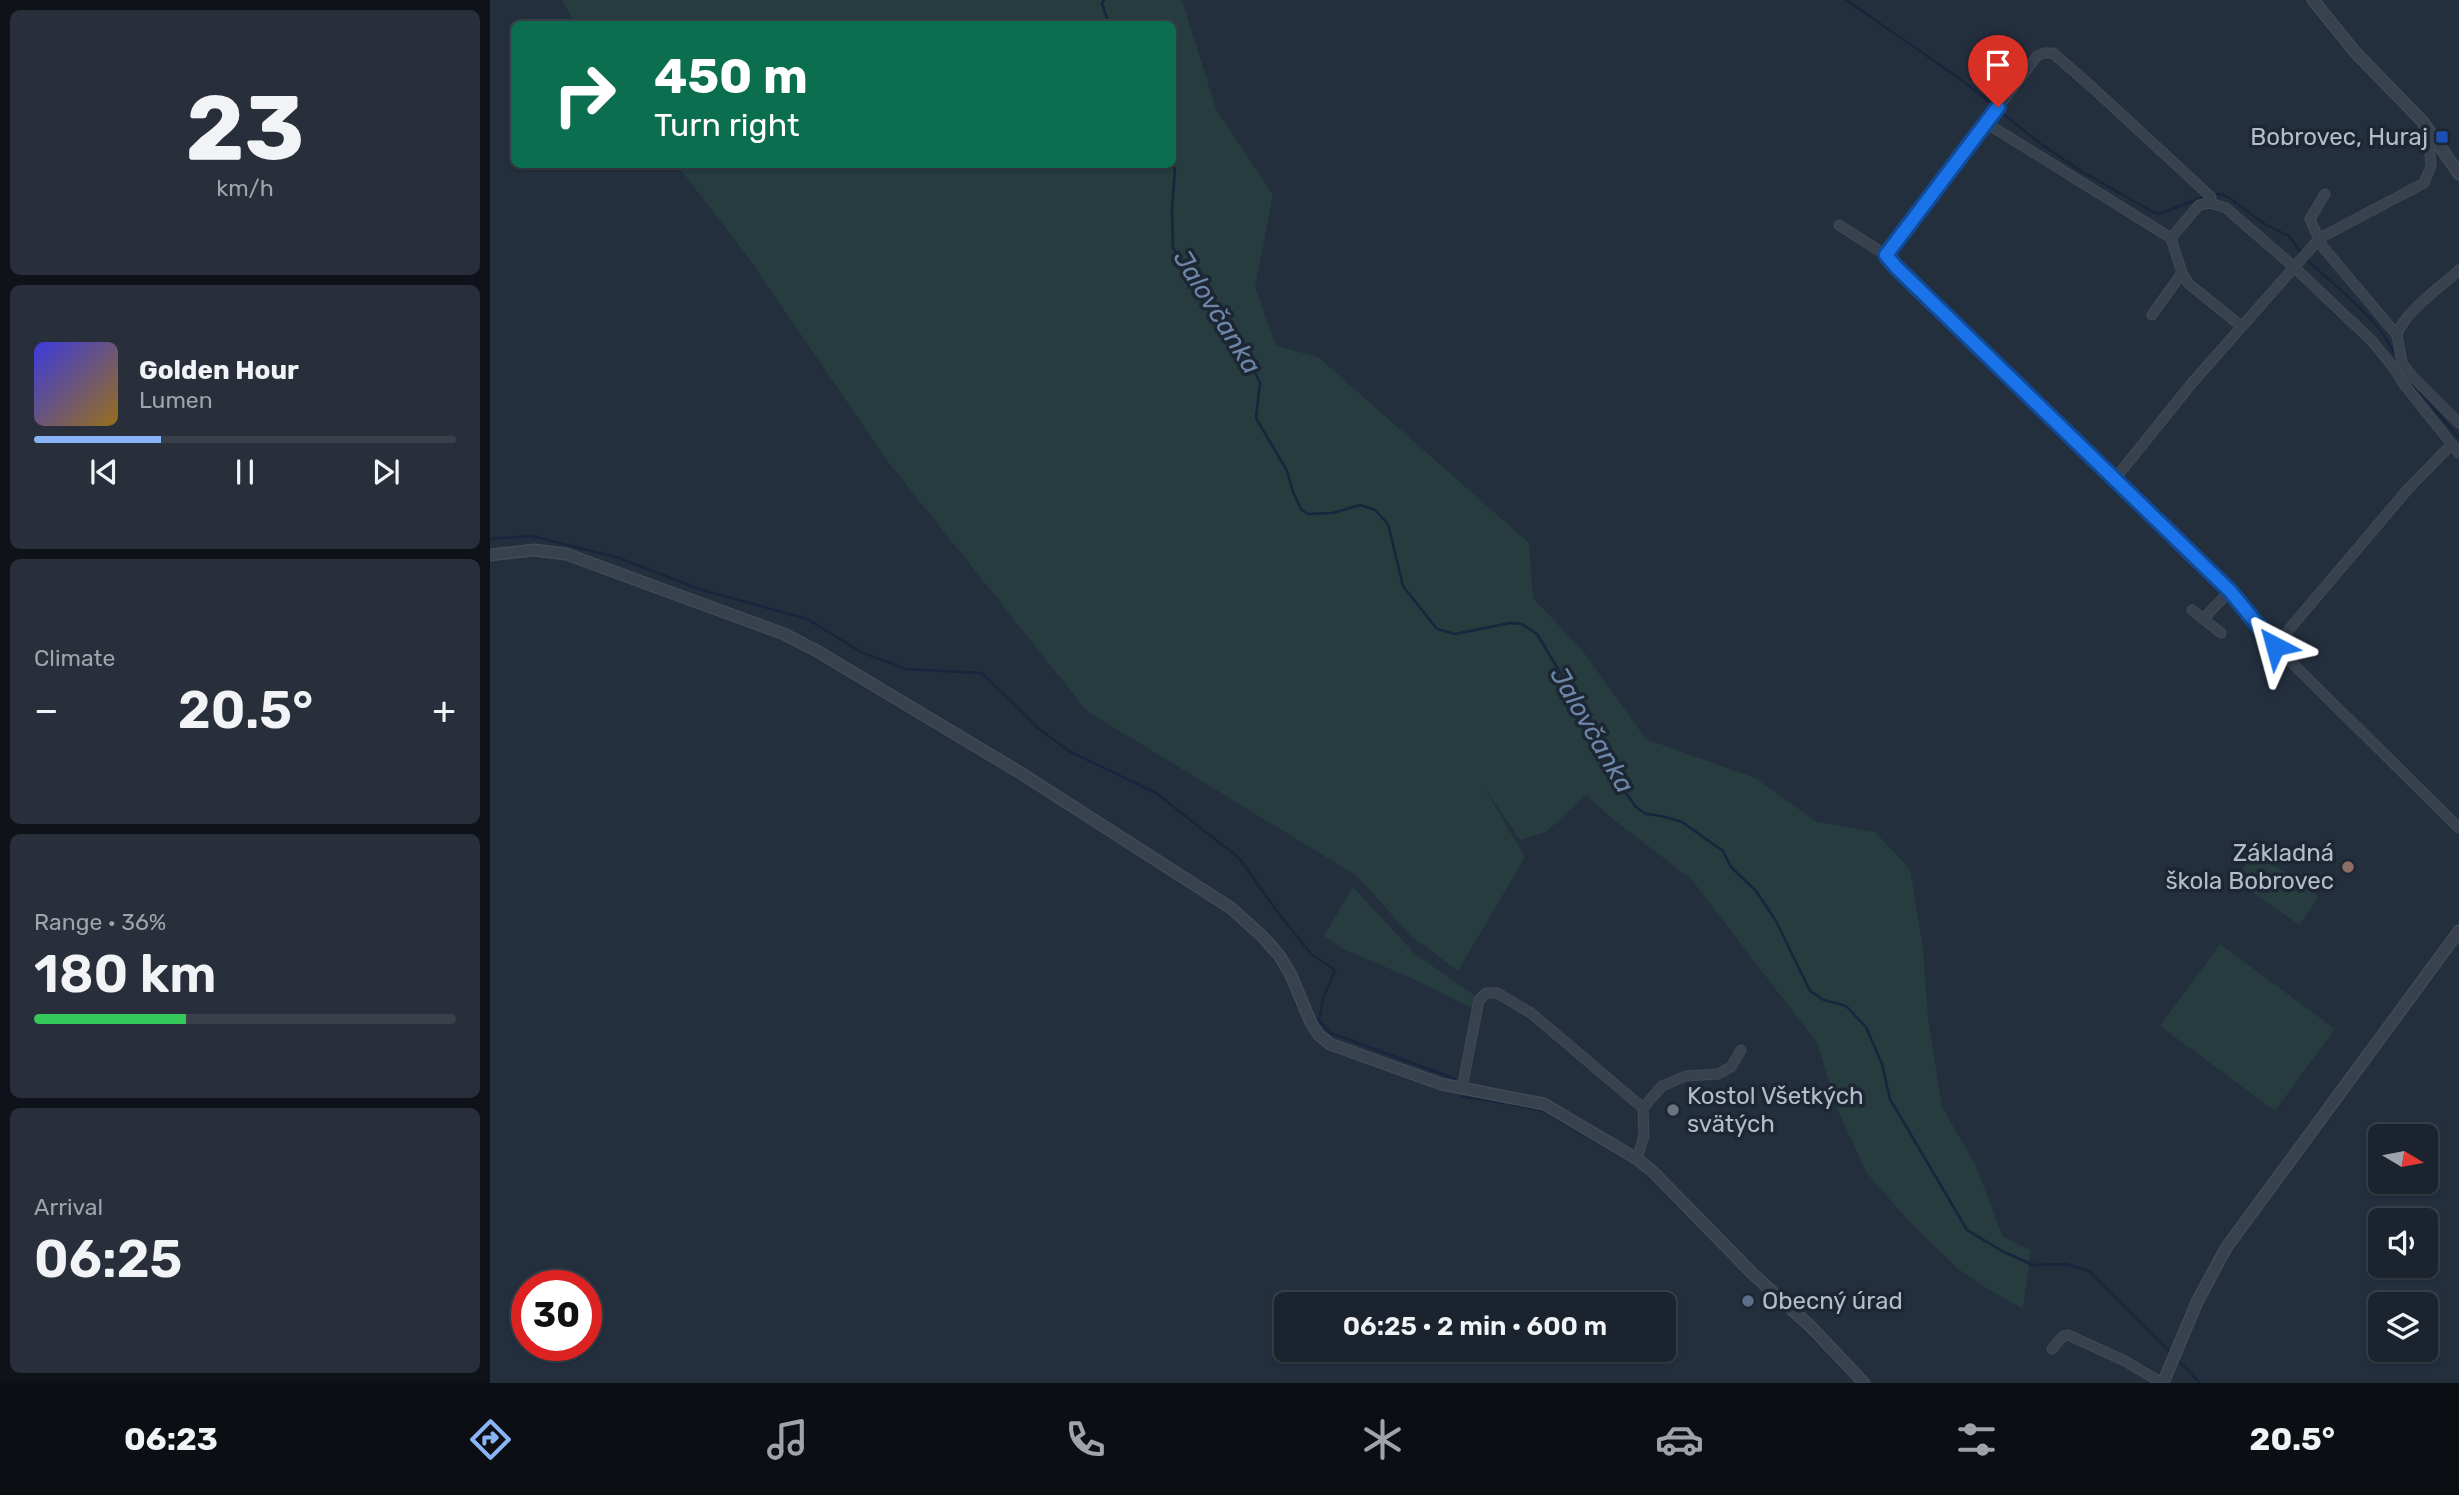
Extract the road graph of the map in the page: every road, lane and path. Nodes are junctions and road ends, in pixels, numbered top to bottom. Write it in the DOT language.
graph roads {
  1 [pos="2313,0"];
  2 [pos="1986,123"];
  3 [pos="2428,129"];
  4 [pos="2459,174"];
  5 [pos="2325,194"];
  6 [pos="2210,203"];
  7 [pos="1839,225"];
  8 [pos="2171,238"];
  9 [pos="2320,238"];
  10 [pos="1886,255"];
  11 [pos="2297,263"];
  12 [pos="2459,270"];
  13 [pos="2182,273"];
  14 [pos="2152,315"];
  15 [pos="2241,326"];
  16 [pos="2397,335"];
  17 [pos="2398,365"];
  18 [pos="2459,424"];
  19 [pos="2452,444"];
  20 [pos="2459,453"];
  21 [pos="2114,480"];
  22 [pos="490,555"];
  23 [pos="2230,591"];
  24 [pos="2192,610"];
  25 [pos="2203,619"];
  26 [pos="2221,633"];
  27 [pos="2275,646"];
  28 [pos="2459,828"];
  29 [pos="2459,931"];
  30 [pos="1741,1050"];
  31 [pos="1462,1088"];
  32 [pos="1643,1108"];
  33 [pos="1637,1159"];
  34 [pos="2052,1349"];
  35 [pos="1859,1382"];
  36 [pos="2162,1383"];
  1 -- 3 [label="street"];
  2 -- 6 [label="street"];
  2 -- 8 [label="street"];
  2 -- 10 [label="street"];
  3 -- 4 [label="street"];
  3 -- 9 [label="street"];
  5 -- 9 [label="street"];
  6 -- 8 [label="street"];
  6 -- 11 [label="street"];
  7 -- 10 [label="street"];
  8 -- 13 [label="street"];
  9 -- 11 [label="street"];
  9 -- 16 [label="street"];
  10 -- 21 [label="street"];
  11 -- 15 [label="street"];
  11 -- 17 [label="street"];
  12 -- 16 [label="street"];
  13 -- 14 [label="street"];
  13 -- 15 [label="street"];
  15 -- 21 [label="street"];
  16 -- 17 [label="street"];
  17 -- 18 [label="street"];
  17 -- 19 [label="street"];
  19 -- 20 [label="street"];
  19 -- 27 [label="street"];
  21 -- 23 [label="street"];
  22 -- 31 [label="street"];
  23 -- 25 [label="street"];
  23 -- 27 [label="street"];
  24 -- 25 [label="street"];
  25 -- 26 [label="street"];
  27 -- 28 [label="street"];
  29 -- 36 [label="street"];
  30 -- 32 [label="street"];
  31 -- 32 [label="street"];
  31 -- 33 [label="street"];
  32 -- 33 [label="street"];
  33 -- 35 [label="street"];
  34 -- 36 [label="street"];
}
